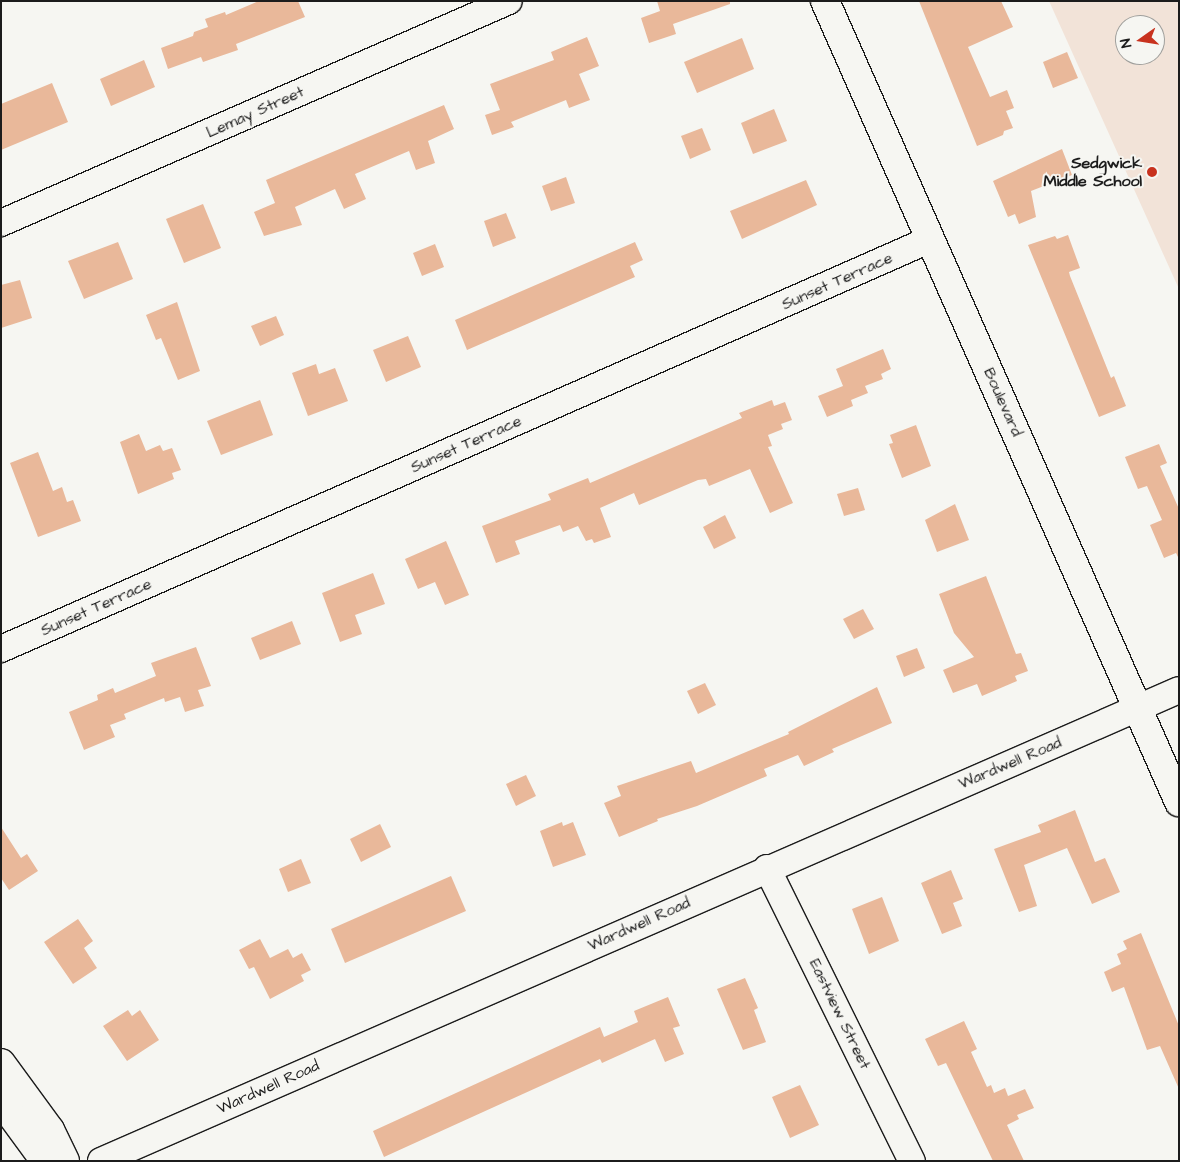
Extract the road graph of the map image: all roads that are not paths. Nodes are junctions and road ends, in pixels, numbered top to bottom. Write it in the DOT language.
graph roads {
  1 [pos="509,1"];
  2 [pos="825,1"];
  3 [pos="1,223"];
  4 [pos="931,239"];
  5 [pos="1,649"];
  6 [pos="1179,690"];
  7 [pos="1137,708"];
  8 [pos="1179,802"];
  9 [pos="767,868"];
  10 [pos="1,1063"];
  11 [pos="1,1101"];
  12 [pos="46,1161"];
  13 [pos="65,1161"];
  14 [pos="100,1161"];
  15 [pos="912,1161"];
  1 -- 3 [label="street, Lemay Street"];
  2 -- 4 [label="main road, Boulevard"];
  4 -- 5 [label="street, Sunset Terrace"];
  4 -- 7 [label="main road, Boulevard"];
  6 -- 7 [label="street, Wardwell Road"];
  7 -- 8 [label="main road, Boulevard"];
  7 -- 9 [label="street, Wardwell Road"];
  9 -- 14 [label="street, Wardwell Road"];
  9 -- 15 [label="street, Eastview Street"];
  10 -- 13 [label="main road"];
  11 -- 12 [label="main road"];
}
